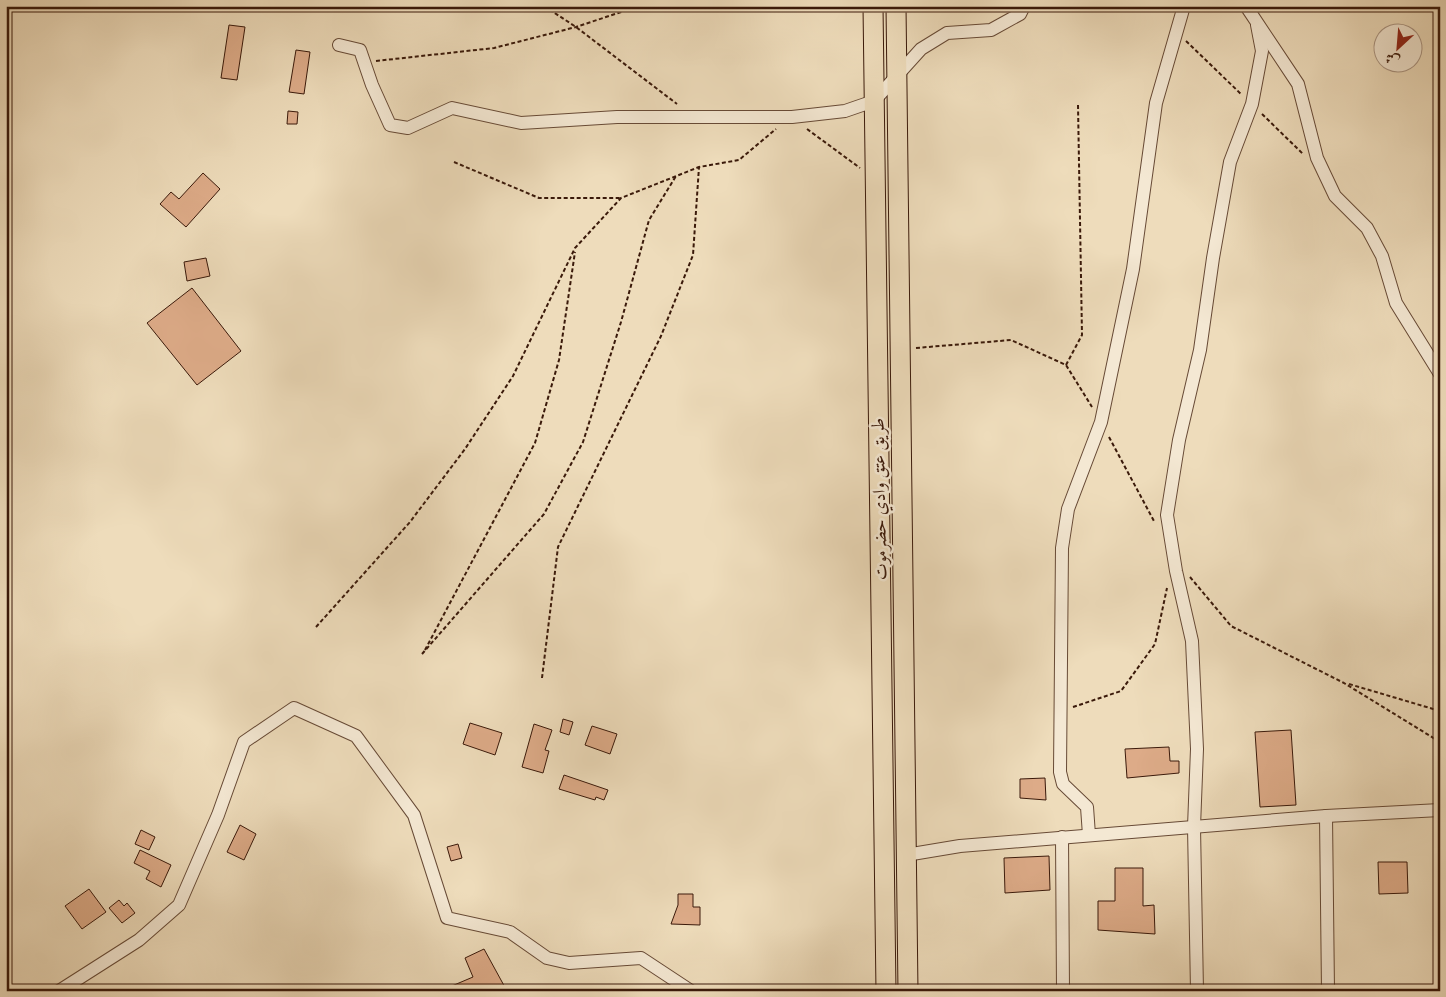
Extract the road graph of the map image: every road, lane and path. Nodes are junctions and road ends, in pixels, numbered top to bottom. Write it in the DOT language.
graph roads {
  1 [pos="544,6"];
  2 [pos="639,6"];
  3 [pos="873,6"];
  4 [pos="896,6"];
  5 [pos="1024,6"];
  6 [pos="1184,6"];
  7 [pos="1246,6"];
  8 [pos="1257,25"];
  9 [pos="576,27"];
  10 [pos="338,45"];
  11 [pos="364,62"];
  12 [pos="896,77"];
  13 [pos="874,101"];
  14 [pos="1078,106"];
  15 [pos="693,116"];
  16 [pos="792,117"];
  17 [pos="454,162"];
  18 [pos="699,167"];
  19 [pos="676,176"];
  20 [pos="876,180"];
  21 [pos="622,198"];
  22 [pos="575,248"];
  23 [pos="1066,365"];
  24 [pos="1440,374"];
  25 [pos="1167,586"];
  26 [pos="316,628"];
  27 [pos="542,678"];
  28 [pos="1344,683"];
  29 [pos="1059,712"];
  30 [pos="1440,712"];
  31 [pos="1440,810"];
  32 [pos="1326,816"];
  33 [pos="1194,827"];
  34 [pos="1089,835"];
  35 [pos="1062,837"];
  36 [pos="906,855"];
  37 [pos="59,991"];
  38 [pos="691,991"];
  39 [pos="886,991"];
  40 [pos="908,991"];
  41 [pos="1063,991"];
  42 [pos="1197,991"];
  43 [pos="1328,991"];
  1 -- 9 [label="path"];
  2 -- 9 [label="path"];
  3 -- 13 [label="main road, طريق عتق وادي حضرموت"];
  4 -- 12 [label="main road, طريق عتق وادي حضرموت"];
  5 -- 12 [label="street"];
  6 -- 29 [label="street"];
  7 -- 8 [label="street"];
  8 -- 24 [label="street"];
  8 -- 33 [label="street"];
  9 -- 11 [label="path"];
  9 -- 15 [label="path"];
  10 -- 11 [label="street"];
  11 -- 15 [label="street"];
  12 -- 13 [label="street"];
  12 -- 36 [label="main road, طريق عتق وادي حضرموت"];
  13 -- 16 [label="street"];
  13 -- 20 [label="main road, طريق عتق وادي حضرموت"];
  14 -- 23 [label="path"];
  15 -- 16 [label="street"];
  16 -- 18 [label="path"];
  16 -- 20 [label="path"];
  17 -- 21 [label="path"];
  18 -- 19 [label="path"];
  18 -- 27 [label="path"];
  19 -- 21 [label="path"];
  19 -- 22 [label="path"];
  20 -- 39 [label="main road, طريق عتق وادي حضرموت"];
  21 -- 22 [label="path"];
  22 -- 26 [label="path"];
  25 -- 29 [label="path"];
  28 -- 30 [label="path"];
  29 -- 34 [label="street"];
  31 -- 32 [label="street"];
  32 -- 33 [label="street"];
  32 -- 43 [label="street"];
  33 -- 34 [label="street"];
  33 -- 42 [label="street"];
  34 -- 35 [label="street"];
  35 -- 36 [label="street"];
  35 -- 41 [label="street"];
  36 -- 40 [label="main road, طريق عتق وادي حضرموت"];
  37 -- 38 [label="street"];
}
